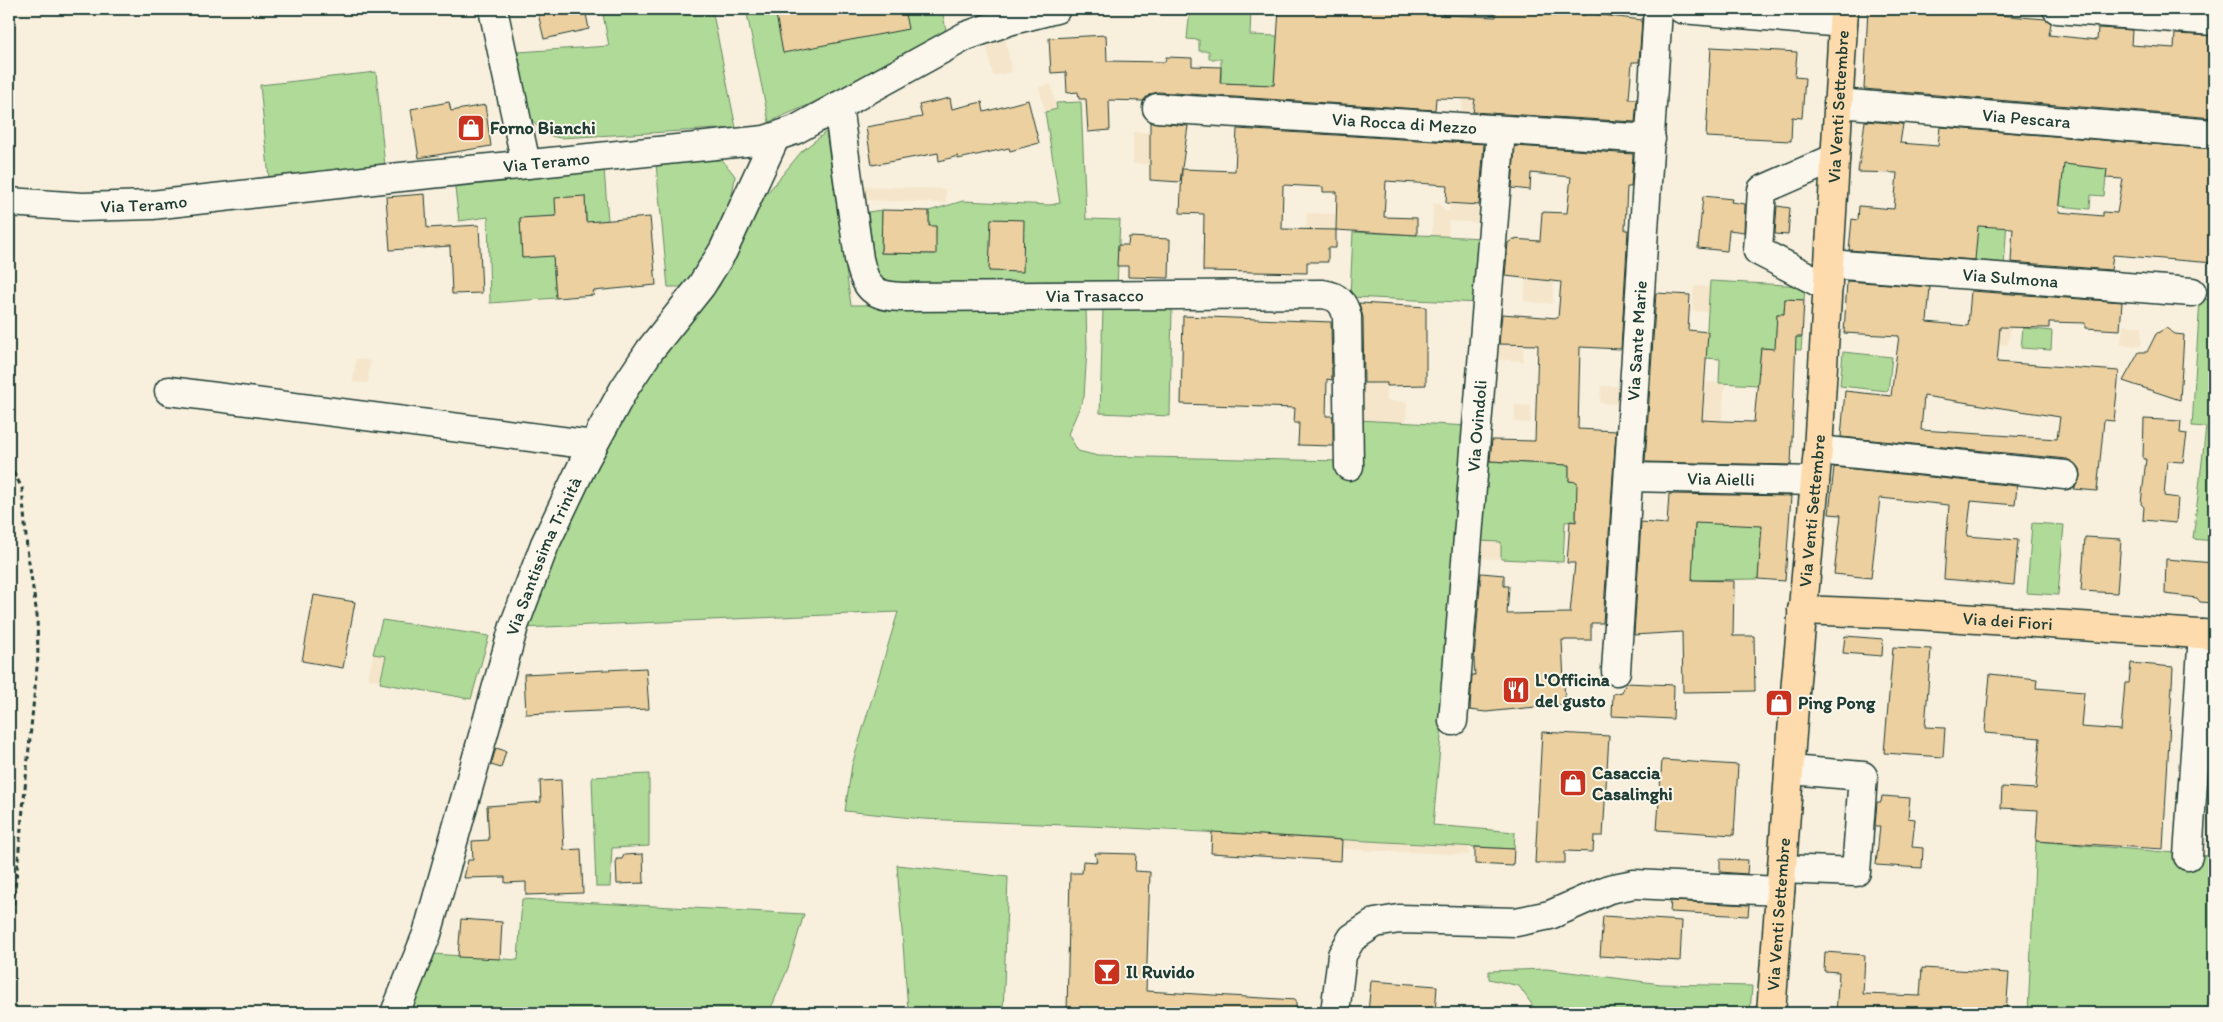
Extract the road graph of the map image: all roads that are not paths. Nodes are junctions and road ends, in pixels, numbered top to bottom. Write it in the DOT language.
graph roads {
  1 [pos="493,9"];
  2 [pos="1056,9"];
  3 [pos="1658,9"];
  4 [pos="1682,9"];
  5 [pos="2057,9"];
  6 [pos="2161,13"];
  7 [pos="1844,16"];
  8 [pos="2214,21"];
  9 [pos="1838,103"];
  10 [pos="838,106"];
  11 [pos="1157,108"];
  12 [pos="1501,131"];
  13 [pos="2214,134"];
  14 [pos="775,138"];
  15 [pos="1651,139"];
  16 [pos="1835,158"];
  17 [pos="526,164"];
  18 [pos="9,202"];
  19 [pos="1828,276"];
  20 [pos="2192,292"];
  21 [pos="169,391"];
  22 [pos="593,445"];
  23 [pos="1818,450"];
  24 [pos="1349,466"];
  25 [pos="2066,474"];
  26 [pos="1629,477"];
  27 [pos="1815,480"];
  28 [pos="1802,610"];
  29 [pos="2208,635"];
  30 [pos="1616,671"];
  31 [pos="1453,721"];
  32 [pos="1790,770"];
  33 [pos="2188,856"];
  34 [pos="1781,880"];
  35 [pos="395,1013"];
  36 [pos="1335,1013"];
  37 [pos="1772,1013"];
  1 -- 17 [label="street"];
  2 -- 10 [label="street, Via Teramo"];
  3 -- 15 [label="street, Via Sante Marie"];
  4 -- 7 [label="street"];
  5 -- 6 [label="street"];
  6 -- 8 [label="street"];
  7 -- 9 [label="main road, Via Venti Settembre"];
  9 -- 13 [label="street, Via Pescara"];
  9 -- 16 [label="main road, Via Venti Settembre"];
  10 -- 14 [label="street, Via Teramo"];
  10 -- 24 [label="street, Via Trasacco"];
  11 -- 12 [label="street, Via Rocca di Mezzo"];
  12 -- 15 [label="street, Via Rocca di Mezzo"];
  12 -- 31 [label="street, Via Ovindoli"];
  14 -- 17 [label="street, Via Teramo"];
  14 -- 22 [label="street, Via Santissima Trinità"];
  15 -- 26 [label="street, Via Sante Marie"];
  16 -- 19 [label="main road, Via Venti Settembre"];
  16 -- 19 [label="street"];
  17 -- 18 [label="street, Via Teramo"];
  19 -- 20 [label="street, Via Sulmona"];
  19 -- 23 [label="main road, Via Venti Settembre"];
  21 -- 22 [label="street"];
  22 -- 35 [label="street, Via Santissima Trinità"];
  23 -- 25 [label="street"];
  23 -- 27 [label="main road, Via Venti Settembre"];
  26 -- 27 [label="street, Via Aielli"];
  26 -- 30 [label="street, Via Sante Marie"];
  27 -- 28 [label="main road, Via Venti Settembre"];
  28 -- 29 [label="main road, Via dei Fiori"];
  28 -- 32 [label="main road, Via Venti Settembre"];
  29 -- 33 [label="street"];
  32 -- 34 [label="main road, Via Venti Settembre"];
  32 -- 34 [label="street"];
  34 -- 36 [label="street"];
  34 -- 37 [label="main road, Via Venti Settembre"];
}
